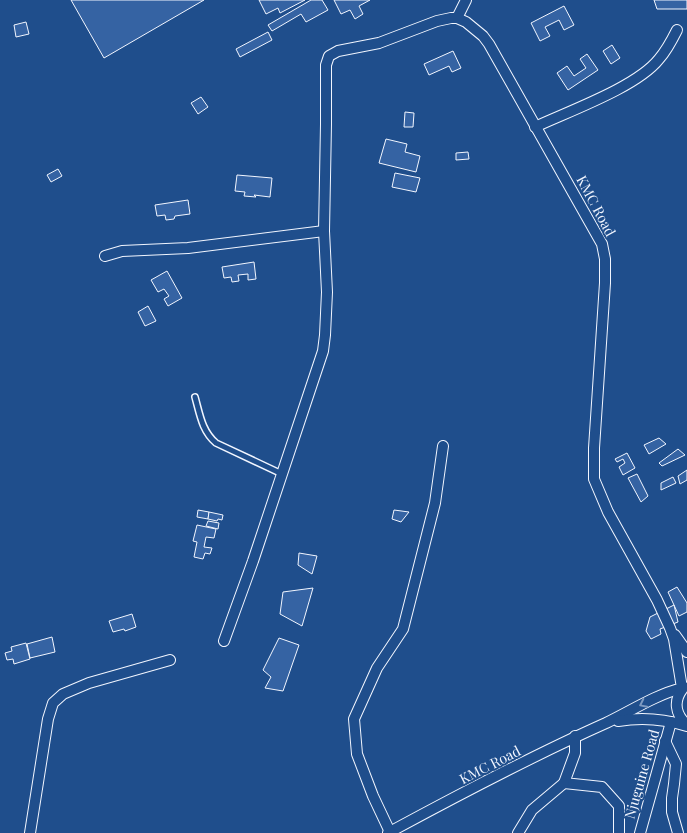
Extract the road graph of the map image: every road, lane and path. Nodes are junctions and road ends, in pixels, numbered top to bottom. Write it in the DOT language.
graph roads {
  1 [pos="466,0"];
  2 [pos="457,18"];
  3 [pos="677,30"];
  4 [pos="535,127"];
  5 [pos="324,231"];
  6 [pos="105,256"];
  7 [pos="195,397"];
  8 [pos="443,446"];
  9 [pos="282,474"];
  10 [pos="670,628"];
  11 [pos="224,641"];
  12 [pos="687,652"];
  13 [pos="170,660"];
  14 [pos="685,687"];
  15 [pos="671,722"];
  16 [pos="605,723"];
  17 [pos="687,726"];
  18 [pos="575,736"];
  19 [pos="665,741"];
  20 [pos="564,783"];
  21 [pos="389,832"];
  22 [pos="30,833"];
  23 [pos="518,833"];
  24 [pos="619,833"];
  25 [pos="640,833"];
  26 [pos="678,833"];
  1 -- 2 [label="street"];
  2 -- 4 [label="street, KMC Road"];
  2 -- 5 [label="street"];
  3 -- 4 [label="street"];
  4 -- 10 [label="street, KMC Road"];
  5 -- 6 [label="street"];
  5 -- 9 [label="street"];
  7 -- 9 [label="lane"];
  8 -- 21 [label="street"];
  9 -- 11 [label="street"];
  10 -- 12 [label="street, KMC Road"];
  10 -- 14 [label="street, KMC Road"];
  13 -- 22 [label="street"];
  14 -- 16 [label="street, KMC Road, one-way"];
  14 -- 17 [label="street"];
  15 -- 16 [label="street, KMC Road"];
  15 -- 17 [label="street, KMC Road"];
  15 -- 19 [label="street, Njuguine Road"];
  16 -- 18 [label="street, KMC Road"];
  18 -- 20 [label="street"];
  18 -- 21 [label="street, KMC Road"];
  19 -- 25 [label="street, Njuguine Road"];
  19 -- 26 [label="street"];
  20 -- 23 [label="street"];
  20 -- 24 [label="street"];
}
